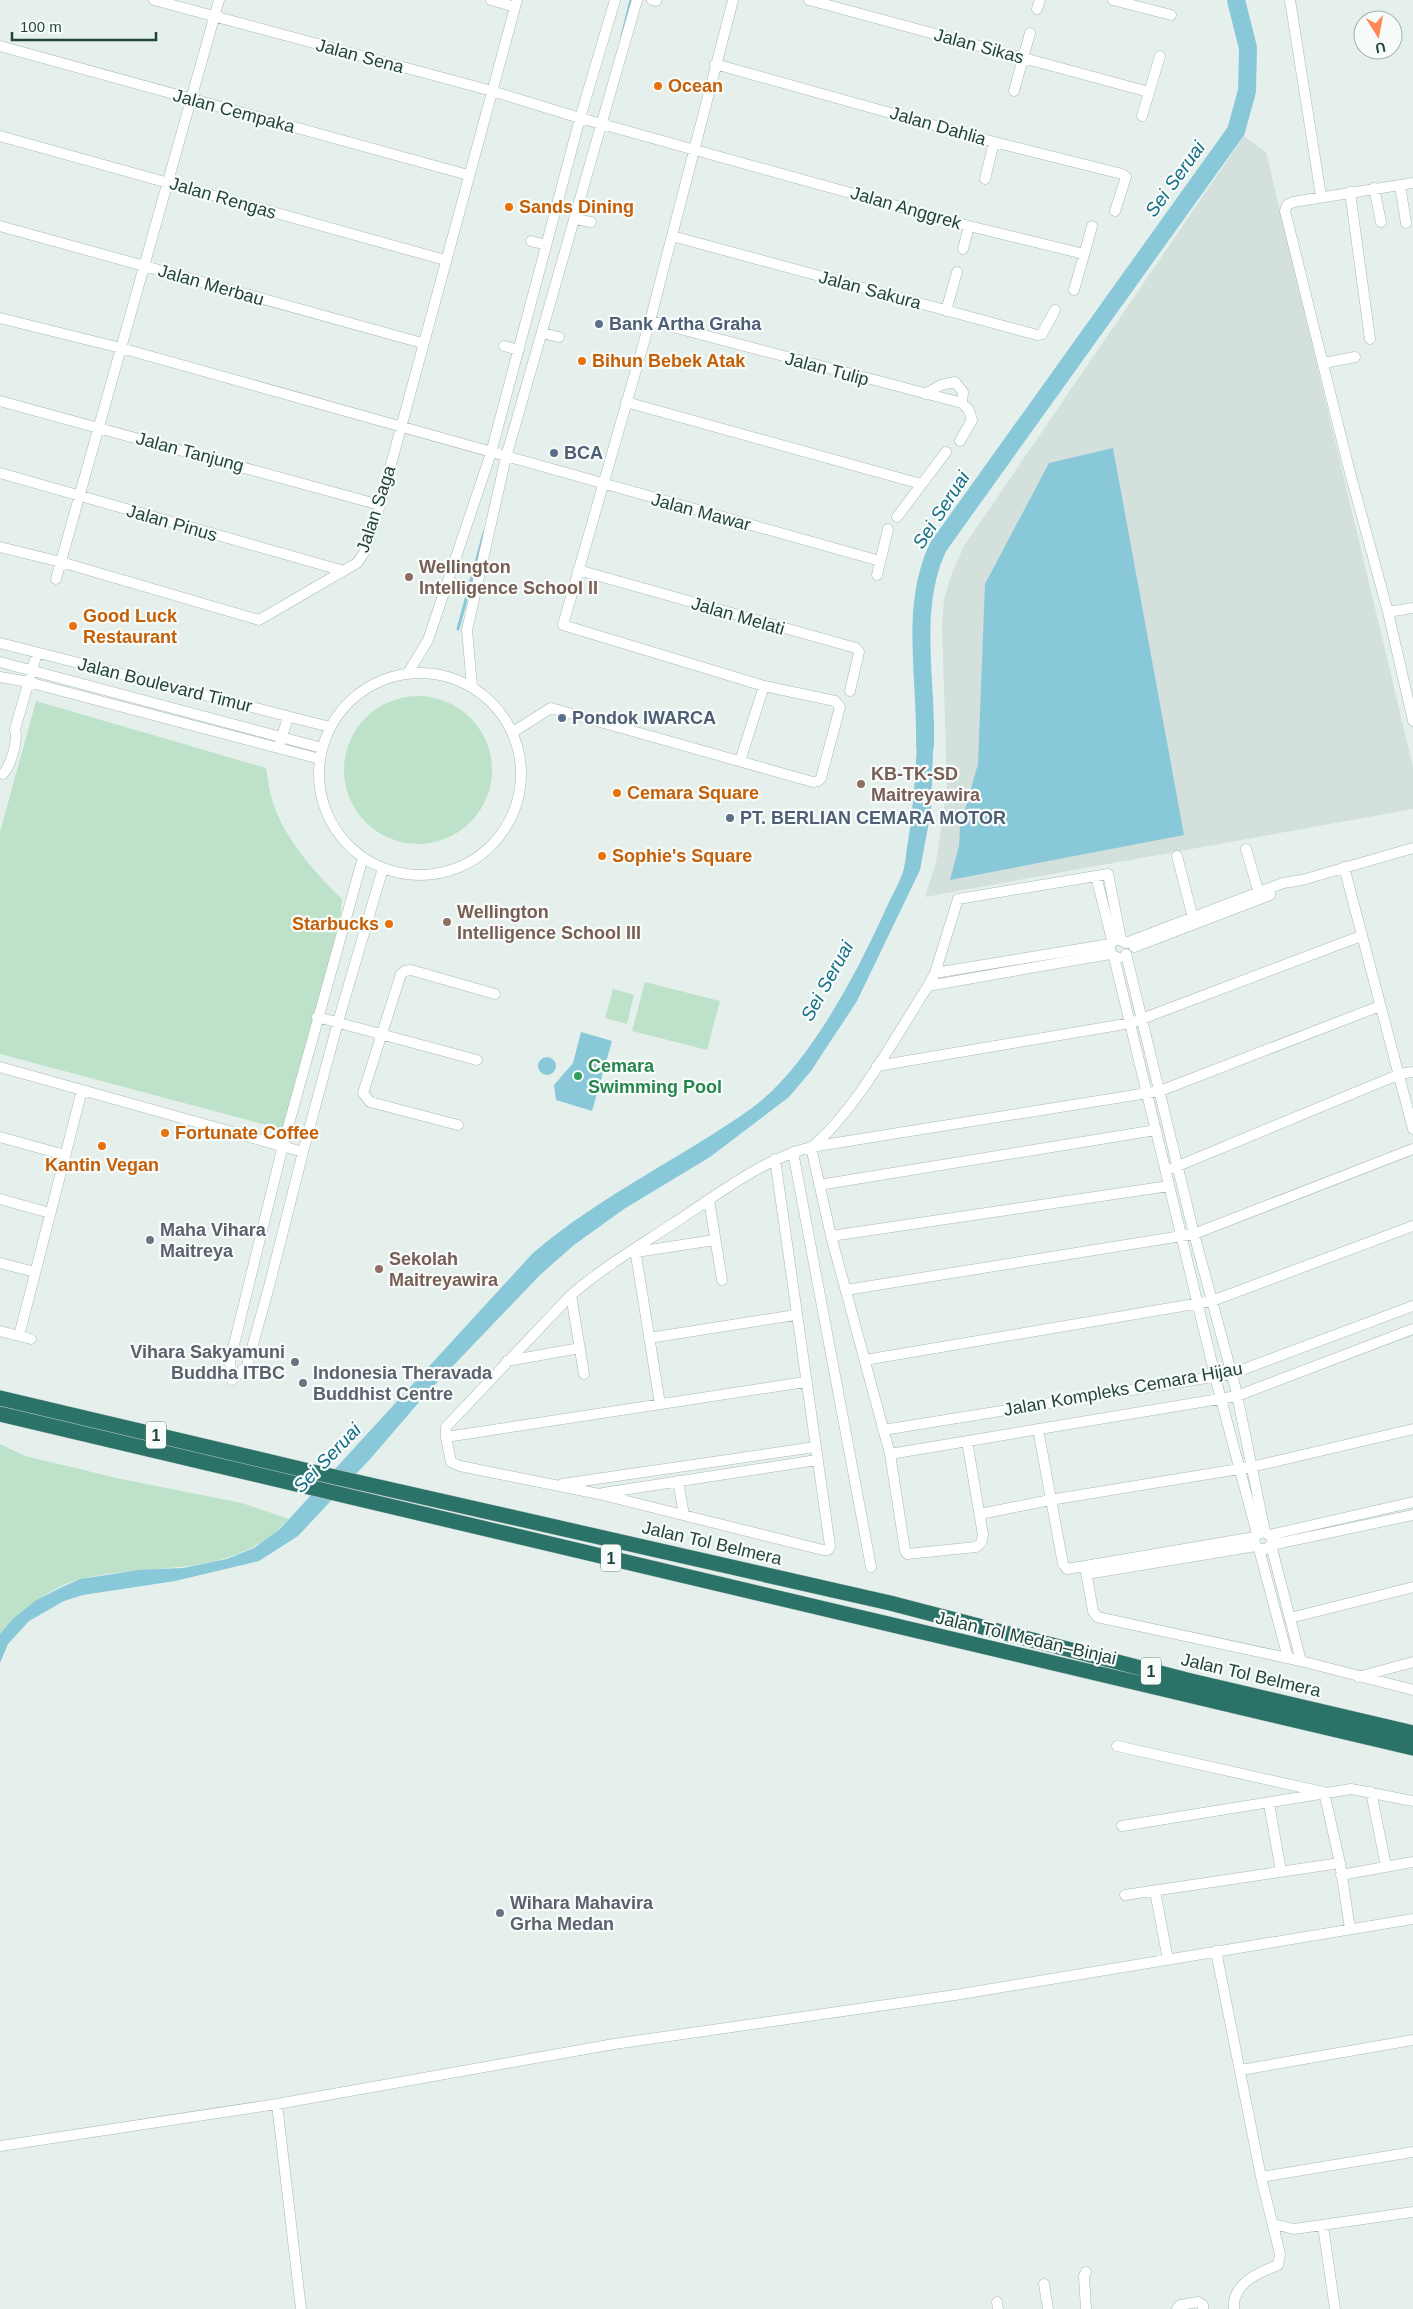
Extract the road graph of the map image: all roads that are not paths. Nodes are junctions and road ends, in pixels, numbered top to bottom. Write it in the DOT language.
graph roads {
  1 [pos="154,0"];
  2 [pos="219,0"];
  3 [pos="491,0"];
  4 [pos="615,0"];
  5 [pos="637,0"];
  6 [pos="732,0"];
  7 [pos="808,0"];
  8 [pos="1113,0"];
  9 [pos="1290,0"];
  10 [pos="516,3"];
  11 [pos="1171,15"];
  12 [pos="214,18"];
  13 [pos="1030,33"];
  14 [pos="0,46"];
  15 [pos="1160,56"];
  16 [pos="1023,58"];
  17 [pos="715,64"];
  18 [pos="492,91"];
  19 [pos="1014,91"];
  20 [pos="1149,92"];
  21 [pos="189,98"];
  22 [pos="1142,116"];
  23 [pos="580,118"];
  24 [pos="602,124"];
  25 [pos="0,136"];
  26 [pos="994,142"];
  27 [pos="694,149"];
  28 [pos="468,175"];
  29 [pos="985,179"];
  30 [pos="166,182"];
  31 [pos="1413,183"];
  32 [pos="1400,185"];
  33 [pos="1374,188"];
  34 [pos="1350,192"];
  35 [pos="1321,196"];
  36 [pos="1115,211"];
  37 [pos="575,219"];
  38 [pos="591,222"];
  39 [pos="1381,222"];
  40 [pos="1406,223"];
  41 [pos="0,226"];
  42 [pos="969,226"];
  43 [pos="1092,226"];
  44 [pos="672,236"];
  45 [pos="531,241"];
  46 [pos="546,245"];
  47 [pos="963,249"];
  48 [pos="1084,256"];
  49 [pos="445,260"];
  50 [pos="143,266"];
  51 [pos="957,272"];
  52 [pos="1074,290"];
  53 [pos="946,310"];
  54 [pos="1055,310"];
  55 [pos="0,318"];
  56 [pos="650,321"];
  57 [pos="542,333"];
  58 [pos="558,337"];
  59 [pos="1370,340"];
  60 [pos="422,343"];
  61 [pos="504,346"];
  62 [pos="121,348"];
  63 [pos="519,350"];
  64 [pos="1355,357"];
  65 [pos="1324,363"];
  66 [pos="925,394"];
  67 [pos="0,401"];
  68 [pos="626,402"];
  69 [pos="962,403"];
  70 [pos="98,427"];
  71 [pos="400,428"];
  72 [pos="960,441"];
  73 [pos="946,452"];
  74 [pos="491,453"];
  75 [pos="506,457"];
  76 [pos="0,473"];
  77 [pos="921,484"];
  78 [pos="604,485"];
  79 [pos="79,496"];
  80 [pos="380,504"];
  81 [pos="897,517"];
  82 [pos="888,529"];
  83 [pos="0,547"];
  84 [pos="880,561"];
  85 [pos="61,562"];
  86 [pos="578,570"];
  87 [pos="344,571"];
  88 [pos="877,575"];
  89 [pos="56,579"];
  90 [pos="1413,608"];
  91 [pos="1388,612"];
  92 [pos="0,643"];
  93 [pos="37,653"];
  94 [pos="0,662"];
  95 [pos="32,669"];
  96 [pos="408,673"];
  97 [pos="0,677"];
  98 [pos="28,682"];
  99 [pos="472,686"];
  100 [pos="764,686"];
  101 [pos="850,691"];
  102 [pos="288,717"];
  103 [pos="1413,721"];
  104 [pos="330,727"];
  105 [pos="513,732"];
  106 [pos="281,737"];
  107 [pos="278,748"];
  108 [pos="322,748"];
  109 [pos="320,759"];
  110 [pos="740,761"];
  111 [pos="1,778"];
  112 [pos="1413,848"];
  113 [pos="1246,849"];
  114 [pos="1177,856"];
  115 [pos="363,857"];
  116 [pos="1344,867"];
  117 [pos="383,868"];
  118 [pos="1259,895"];
  119 [pos="1193,921"];
  120 [pos="1361,936"];
  121 [pos="1118,948"];
  122 [pos="935,973"];
  123 [pos="928,986"];
  124 [pos="495,994"];
  125 [pos="1380,1006"];
  126 [pos="317,1017"];
  127 [pos="338,1022"];
  128 [pos="1135,1022"];
  129 [pos="381,1034"];
  130 [pos="476,1060"];
  131 [pos="877,1066"];
  132 [pos="0,1067"];
  133 [pos="1413,1072"];
  134 [pos="1400,1074"];
  135 [pos="82,1090"];
  136 [pos="1160,1091"];
  137 [pos="1148,1094"];
  138 [pos="458,1125"];
  139 [pos="1413,1129"];
  140 [pos="1156,1130"];
  141 [pos="0,1137"];
  142 [pos="283,1145"];
  143 [pos="811,1147"];
  144 [pos="1413,1149"];
  145 [pos="302,1152"];
  146 [pos="793,1152"];
  147 [pos="65,1155"];
  148 [pos="775,1160"];
  149 [pos="1178,1166"];
  150 [pos="1166,1170"];
  151 [pos="819,1185"];
  152 [pos="1170,1186"];
  153 [pos="0,1200"];
  154 [pos="709,1200"];
  155 [pos="50,1213"];
  156 [pos="1413,1226"];
  157 [pos="1194,1234"];
  158 [pos="831,1236"];
  159 [pos="1181,1236"];
  160 [pos="715,1240"];
  161 [pos="636,1251"];
  162 [pos="257,1258"];
  163 [pos="276,1262"];
  164 [pos="0,1263"];
  165 [pos="35,1272"];
  166 [pos="722,1280"];
  167 [pos="846,1290"];
  168 [pos="571,1296"];
  169 [pos="1212,1301"];
  170 [pos="1198,1304"];
  171 [pos="1413,1306"];
  172 [pos="795,1315"];
  173 [pos="1413,1330"];
  174 [pos="0,1331"];
  175 [pos="19,1336"];
  176 [pos="649,1338"];
  177 [pos="31,1339"];
  178 [pos="580,1348"];
  179 [pos="865,1360"];
  180 [pos="506,1361"];
  181 [pos="584,1374"];
  182 [pos="1232,1376"];
  183 [pos="1216,1380"];
  184 [pos="805,1382"];
  185 [pos="1236,1393"];
  186 [pos="1220,1397"];
  187 [pos="0,1398"];
  188 [pos="660,1404"];
  189 [pos="0,1414"];
  190 [pos="1038,1428"];
  191 [pos="1413,1429"];
  192 [pos="883,1430"];
  193 [pos="446,1437"];
  194 [pos="967,1441"];
  195 [pos="815,1447"];
  196 [pos="890,1454"];
  197 [pos="817,1460"];
  198 [pos="1251,1467"];
  199 [pos="1240,1469"];
  200 [pos="678,1481"];
  201 [pos="554,1486"];
  202 [pos="599,1494"];
  203 [pos="1050,1500"];
  204 [pos="1413,1502"];
  205 [pos="980,1514"];
  206 [pos="684,1515"];
  207 [pos="1413,1515"];
  208 [pos="1262,1540"];
  209 [pos="871,1567"];
  210 [pos="1086,1570"];
  211 [pos="1413,1587"];
  212 [pos="1290,1618"];
  213 [pos="1288,1658"];
  214 [pos="1301,1661"];
  215 [pos="1413,1662"];
  216 [pos="1357,1677"];
  217 [pos="1413,1690"];
  218 [pos="1413,1733"];
  219 [pos="1117,1746"];
  220 [pos="1413,1748"];
  221 [pos="1324,1792"];
  222 [pos="1371,1792"];
  223 [pos="1413,1802"];
  224 [pos="1269,1804"];
  225 [pos="1122,1826"];
  226 [pos="1413,1862"];
  227 [pos="1340,1863"];
  228 [pos="1386,1866"];
  229 [pos="1281,1871"];
  230 [pos="1341,1875"];
  231 [pos="1155,1891"];
  232 [pos="1125,1895"];
  233 [pos="1413,1919"];
  234 [pos="1350,1929"];
  235 [pos="1216,1951"];
  236 [pos="1168,1960"];
  237 [pos="1413,2040"];
  238 [pos="1241,2070"];
  239 [pos="277,2104"];
  240 [pos="0,2146"];
  241 [pos="1413,2152"];
  242 [pos="1261,2177"];
  243 [pos="1413,2212"];
  244 [pos="1273,2224"];
  245 [pos="1323,2226"];
  246 [pos="1086,2272"];
  247 [pos="1044,2284"];
  248 [pos="301,2309"];
  249 [pos="1048,2309"];
  250 [pos="1086,2309"];
  251 [pos="1177,2309"];
  252 [pos="1204,2309"];
  253 [pos="1234,2309"];
  254 [pos="1335,2309"];
  1 -- 12 [label="street, Jalan Sena"];
  2 -- 12 [label="street"];
  3 -- 10 [label="street"];
  4 -- 23 [label="street"];
  5 -- 24 [label="street"];
  6 -- 17 [label="street"];
  7 -- 16 [label="street, Jalan Sikas"];
  8 -- 11 [label="street"];
  9 -- 35 [label="street"];
  10 -- 18 [label="street, Jalan Saga"];
  12 -- 18 [label="street, Jalan Sena"];
  12 -- 21 [label="street"];
  13 -- 16 [label="street"];
  14 -- 21 [label="street, Jalan Cempaka"];
  15 -- 20 [label="street"];
  16 -- 19 [label="street"];
  16 -- 20 [label="street, Jalan Sikas"];
  17 -- 26 [label="street, Jalan Dahlia"];
  17 -- 27 [label="street"];
  18 -- 23 [label="street, Jalan Sena"];
  18 -- 28 [label="street, Jalan Saga"];
  20 -- 22 [label="street"];
  21 -- 28 [label="street, Jalan Cempaka"];
  21 -- 30 [label="street"];
  23 -- 24 [label="street, Jalan Sena"];
  23 -- 46 [label="street"];
  24 -- 27 [label="street, Jalan Anggrek"];
  24 -- 37 [label="street"];
  25 -- 30 [label="street, Jalan Rengas"];
  26 -- 29 [label="street"];
  26 -- 36 [label="street, Jalan Dahlia"];
  27 -- 42 [label="street, Jalan Anggrek"];
  27 -- 44 [label="street"];
  28 -- 49 [label="street, Jalan Saga"];
  30 -- 49 [label="street, Jalan Rengas"];
  30 -- 50 [label="street"];
  31 -- 32 [label="street"];
  32 -- 33 [label="street"];
  32 -- 40 [label="street"];
  33 -- 34 [label="street"];
  33 -- 39 [label="street"];
  34 -- 35 [label="street"];
  34 -- 59 [label="street"];
  35 -- 65 [label="street"];
  37 -- 38 [label="street"];
  37 -- 57 [label="street"];
  41 -- 50 [label="street, Jalan Merbau"];
  42 -- 47 [label="street"];
  42 -- 48 [label="street, Jalan Anggrek"];
  43 -- 48 [label="street"];
  44 -- 53 [label="street, Jalan Sakura"];
  44 -- 56 [label="street"];
  45 -- 46 [label="street"];
  46 -- 63 [label="street"];
  48 -- 52 [label="street"];
  49 -- 60 [label="street, Jalan Saga"];
  50 -- 60 [label="street, Jalan Merbau"];
  50 -- 62 [label="street"];
  51 -- 53 [label="street"];
  53 -- 54 [label="street, Jalan Sakura"];
  55 -- 62 [label="street, Jalan Mawar"];
  56 -- 66 [label="street, Jalan Tulip"];
  56 -- 68 [label="street"];
  57 -- 58 [label="street"];
  57 -- 75 [label="street"];
  60 -- 71 [label="street, Jalan Saga"];
  61 -- 63 [label="street"];
  62 -- 70 [label="street"];
  62 -- 71 [label="street, Jalan Mawar"];
  63 -- 74 [label="street"];
  64 -- 65 [label="street"];
  65 -- 91 [label="street"];
  66 -- 69 [label="street, Jalan Tulip"];
  66 -- 69 [label="street"];
  67 -- 70 [label="street, Jalan Tanjung"];
  68 -- 77 [label="street"];
  68 -- 78 [label="street"];
  69 -- 72 [label="street"];
  70 -- 79 [label="street"];
  70 -- 80 [label="street, Jalan Tanjung"];
  71 -- 74 [label="street, Jalan Mawar"];
  71 -- 80 [label="street, Jalan Saga"];
  73 -- 77 [label="street"];
  74 -- 75 [label="street, Jalan Mawar"];
  74 -- 96 [label="street"];
  75 -- 78 [label="street, Jalan Mawar"];
  75 -- 99 [label="street"];
  76 -- 79 [label="street, Jalan Pinus"];
  77 -- 81 [label="street"];
  78 -- 84 [label="street, Jalan Mawar"];
  78 -- 86 [label="street"];
  79 -- 85 [label="street"];
  79 -- 87 [label="street, Jalan Pinus"];
  80 -- 87 [label="street, Jalan Saga"];
  82 -- 84 [label="street"];
  83 -- 85 [label="street"];
  84 -- 88 [label="street"];
  85 -- 87 [label="street, Jalan Saga"];
  85 -- 89 [label="street"];
  86 -- 100 [label="street"];
  86 -- 101 [label="street, Jalan Melati"];
  90 -- 91 [label="street"];
  91 -- 103 [label="street"];
  92 -- 93 [label="street, Jalan Boulevard Timur"];
  93 -- 95 [label="street"];
  93 -- 102 [label="street, Jalan Boulevard Timur"];
  94 -- 95 [label="street, Jalan Boulevard Timur"];
  95 -- 98 [label="street"];
  95 -- 106 [label="street, Jalan Boulevard Timur"];
  96 -- 99 [label="street"];
  96 -- 104 [label="street"];
  97 -- 98 [label="street, Jalan Boulevard Timur"];
  98 -- 107 [label="street, Jalan Boulevard Timur"];
  98 -- 111 [label="street"];
  99 -- 105 [label="street"];
  100 -- 110 [label="street"];
  100 -- 110 [label="street"];
  102 -- 104 [label="street, Jalan Boulevard Timur"];
  102 -- 106 [label="street"];
  104 -- 108 [label="street"];
  105 -- 110 [label="street"];
  105 -- 117 [label="street"];
  106 -- 107 [label="street"];
  106 -- 108 [label="street, Jalan Boulevard Timur"];
  107 -- 109 [label="street, Jalan Boulevard Timur"];
  108 -- 109 [label="street"];
  109 -- 115 [label="street"];
  112 -- 116 [label="street"];
  113 -- 118 [label="street"];
  114 -- 119 [label="street"];
  115 -- 117 [label="street"];
  115 -- 126 [label="street"];
  116 -- 118 [label="street"];
  116 -- 120 [label="street"];
  117 -- 127 [label="street"];
  118 -- 119 [label="street"];
  119 -- 121 [label="street"];
  120 -- 125 [label="street"];
  120 -- 128 [label="street"];
  121 -- 122 [label="street"];
  121 -- 122 [label="street"];
  121 -- 123 [label="street"];
  121 -- 128 [label="street"];
  122 -- 123 [label="street"];
  123 -- 131 [label="street"];
  124 -- 129 [label="street"];
  125 -- 134 [label="street"];
  125 -- 136 [label="street"];
  126 -- 127 [label="street"];
  126 -- 142 [label="street"];
  127 -- 129 [label="street"];
  127 -- 145 [label="street"];
  128 -- 131 [label="street"];
  128 -- 136 [label="street"];
  128 -- 137 [label="street"];
  129 -- 130 [label="street"];
  129 -- 138 [label="street"];
  131 -- 143 [label="street"];
  132 -- 135 [label="street"];
  133 -- 134 [label="street"];
  134 -- 139 [label="street"];
  134 -- 149 [label="street"];
  135 -- 142 [label="street"];
  135 -- 147 [label="street"];
  136 -- 137 [label="street"];
  136 -- 149 [label="street"];
  137 -- 140 [label="street"];
  137 -- 143 [label="street"];
  140 -- 150 [label="street"];
  140 -- 151 [label="street"];
  141 -- 147 [label="street"];
  142 -- 145 [label="street"];
  142 -- 162 [label="street"];
  143 -- 146 [label="street"];
  143 -- 151 [label="street"];
  144 -- 157 [label="street"];
  145 -- 163 [label="street"];
  146 -- 148 [label="street"];
  146 -- 209 [label="street"];
  147 -- 155 [label="street"];
  148 -- 154 [label="street"];
  148 -- 172 [label="street"];
  149 -- 150 [label="street"];
  149 -- 157 [label="street"];
  150 -- 152 [label="street"];
  151 -- 158 [label="street"];
  152 -- 158 [label="street"];
  152 -- 159 [label="street"];
  153 -- 155 [label="street"];
  154 -- 160 [label="street"];
  154 -- 161 [label="street"];
  155 -- 165 [label="street"];
  156 -- 169 [label="street"];
  157 -- 159 [label="street"];
  157 -- 169 [label="street"];
  158 -- 167 [label="street"];
  159 -- 167 [label="street"];
  159 -- 170 [label="street"];
  160 -- 161 [label="street"];
  160 -- 166 [label="street"];
  161 -- 168 [label="street"];
  161 -- 176 [label="street"];
  162 -- 163 [label="street"];
  162 -- 163 [label="street"];
  164 -- 165 [label="street"];
  165 -- 175 [label="street"];
  167 -- 179 [label="street"];
  168 -- 178 [label="street"];
  168 -- 180 [label="street"];
  169 -- 170 [label="street"];
  169 -- 182 [label="street"];
  170 -- 179 [label="street"];
  170 -- 183 [label="street"];
  171 -- 182 [label="street, Jalan Kompleks Cemara Hijau"];
  172 -- 176 [label="street"];
  172 -- 184 [label="street"];
  173 -- 185 [label="street, Jalan Kompleks Cemara Hijau"];
  174 -- 175 [label="street"];
  175 -- 177 [label="street"];
  176 -- 188 [label="street"];
  178 -- 180 [label="street"];
  178 -- 181 [label="street"];
  179 -- 192 [label="street"];
  180 -- 193 [label="street"];
  182 -- 183 [label="street, Jalan Kompleks Cemara Hijau"];
  182 -- 185 [label="street"];
  183 -- 186 [label="street"];
  183 -- 192 [label="street, Jalan Kompleks Cemara Hijau"];
  184 -- 188 [label="street"];
  184 -- 195 [label="street"];
  185 -- 186 [label="street, Jalan Kompleks Cemara Hijau"];
  185 -- 198 [label="street"];
  186 -- 190 [label="street, Jalan Kompleks Cemara Hijau"];
  186 -- 199 [label="street"];
  187 -- 218 [label="highway, Jalan Tol Belmera / 1"];
  188 -- 193 [label="street"];
  189 -- 220 [label="highway, Jalan Tol Medan–Binjai / 1"];
  190 -- 194 [label="street, Jalan Kompleks Cemara Hijau"];
  190 -- 203 [label="street"];
  191 -- 198 [label="street"];
  192 -- 196 [label="street"];
  193 -- 201 [label="street"];
  194 -- 196 [label="street, Jalan Kompleks Cemara Hijau"];
  194 -- 205 [label="street"];
  195 -- 197 [label="street"];
  195 -- 201 [label="street"];
  196 -- 205 [label="street"];
  197 -- 200 [label="street"];
  197 -- 206 [label="street"];
  198 -- 199 [label="street"];
  198 -- 208 [label="street"];
  199 -- 203 [label="street"];
  199 -- 208 [label="street"];
  200 -- 202 [label="street"];
  200 -- 206 [label="street"];
  201 -- 202 [label="street"];
  202 -- 206 [label="street"];
  203 -- 205 [label="street"];
  203 -- 210 [label="street"];
  204 -- 208 [label="street"];
  207 -- 208 [label="street"];
  208 -- 210 [label="street"];
  208 -- 212 [label="street"];
  208 -- 213 [label="street"];
  210 -- 213 [label="street"];
  211 -- 212 [label="street"];
  212 -- 214 [label="street"];
  213 -- 214 [label="street"];
  214 -- 216 [label="street"];
  215 -- 216 [label="street"];
  216 -- 217 [label="street"];
  219 -- 221 [label="street"];
  221 -- 222 [label="street"];
  221 -- 224 [label="street"];
  221 -- 227 [label="street"];
  222 -- 223 [label="street"];
  222 -- 228 [label="street"];
  224 -- 225 [label="street"];
  224 -- 229 [label="street"];
  226 -- 228 [label="street"];
  227 -- 229 [label="street"];
  227 -- 230 [label="street"];
  228 -- 230 [label="street"];
  229 -- 231 [label="street"];
  230 -- 234 [label="street"];
  231 -- 232 [label="street"];
  231 -- 236 [label="street"];
  233 -- 234 [label="street"];
  234 -- 235 [label="street"];
  235 -- 236 [label="street"];
  235 -- 238 [label="street"];
  236 -- 239 [label="street"];
  237 -- 238 [label="street"];
  238 -- 242 [label="street"];
  239 -- 240 [label="street"];
  239 -- 248 [label="street"];
  241 -- 242 [label="street"];
  242 -- 244 [label="street"];
  243 -- 245 [label="street"];
  244 -- 245 [label="street"];
  244 -- 253 [label="street"];
  245 -- 254 [label="street"];
  246 -- 250 [label="street"];
  247 -- 249 [label="street"];
  251 -- 252 [label="street"];
}
